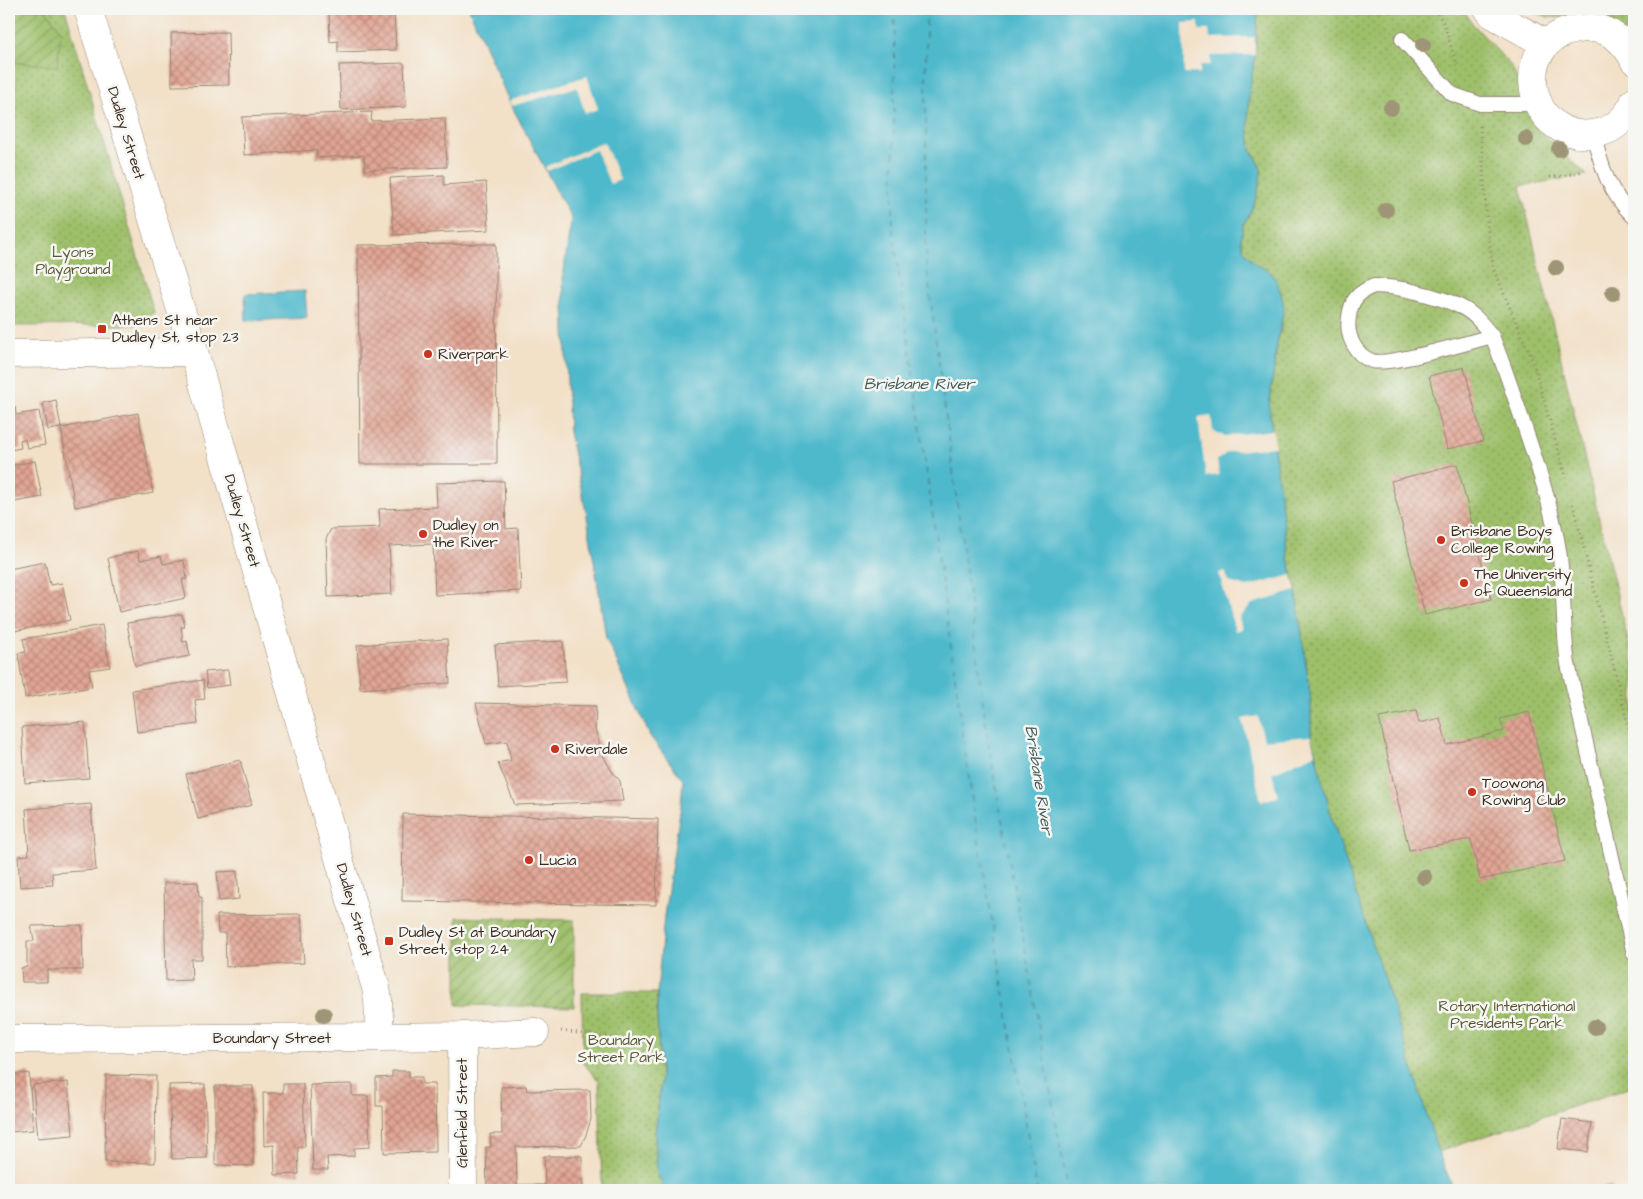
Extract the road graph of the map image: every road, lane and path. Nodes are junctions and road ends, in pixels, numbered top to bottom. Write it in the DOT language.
graph roads {
  1 [pos="18,9"];
  2 [pos="88,9"];
  3 [pos="1435,9"];
  4 [pos="1488,9"];
  5 [pos="9,12"];
  6 [pos="1402,40"];
  7 [pos="1546,44"];
  8 [pos="1634,60"];
  9 [pos="1452,94"];
  10 [pos="1634,102"];
  11 [pos="1538,104"];
  12 [pos="1593,134"];
  13 [pos="1587,170"];
  14 [pos="1550,177"];
  15 [pos="1634,217"];
  16 [pos="1492,336"];
  17 [pos="194,352"];
  18 [pos="9,354"];
  19 [pos="1634,954"];
  20 [pos="535,1032"];
  21 [pos="462,1036"];
  22 [pos="617,1036"];
  23 [pos="380,1037"];
  24 [pos="9,1039"];
  25 [pos="463,1190"];
  1 -- 5 [label="path"];
  2 -- 17 [label="street, Dudley Street"];
  3 -- 9 [label="path"];
  4 -- 7 [label="street"];
  6 -- 9 [label="lane"];
  7 -- 8 [label="street"];
  7 -- 11 [label="street"];
  9 -- 11 [label="lane"];
  10 -- 12 [label="street"];
  11 -- 12 [label="street"];
  12 -- 15 [label="lane"];
  13 -- 14 [label="path"];
  16 -- 16 [label="lane"];
  16 -- 19 [label="lane"];
  17 -- 18 [label="street"];
  17 -- 23 [label="street, Dudley Street"];
  20 -- 21 [label="street, Boundary Street"];
  20 -- 22 [label="path"];
  21 -- 23 [label="street, Boundary Street"];
  21 -- 25 [label="street, Glenfield Street"];
  23 -- 24 [label="street, Boundary Street"];
}
